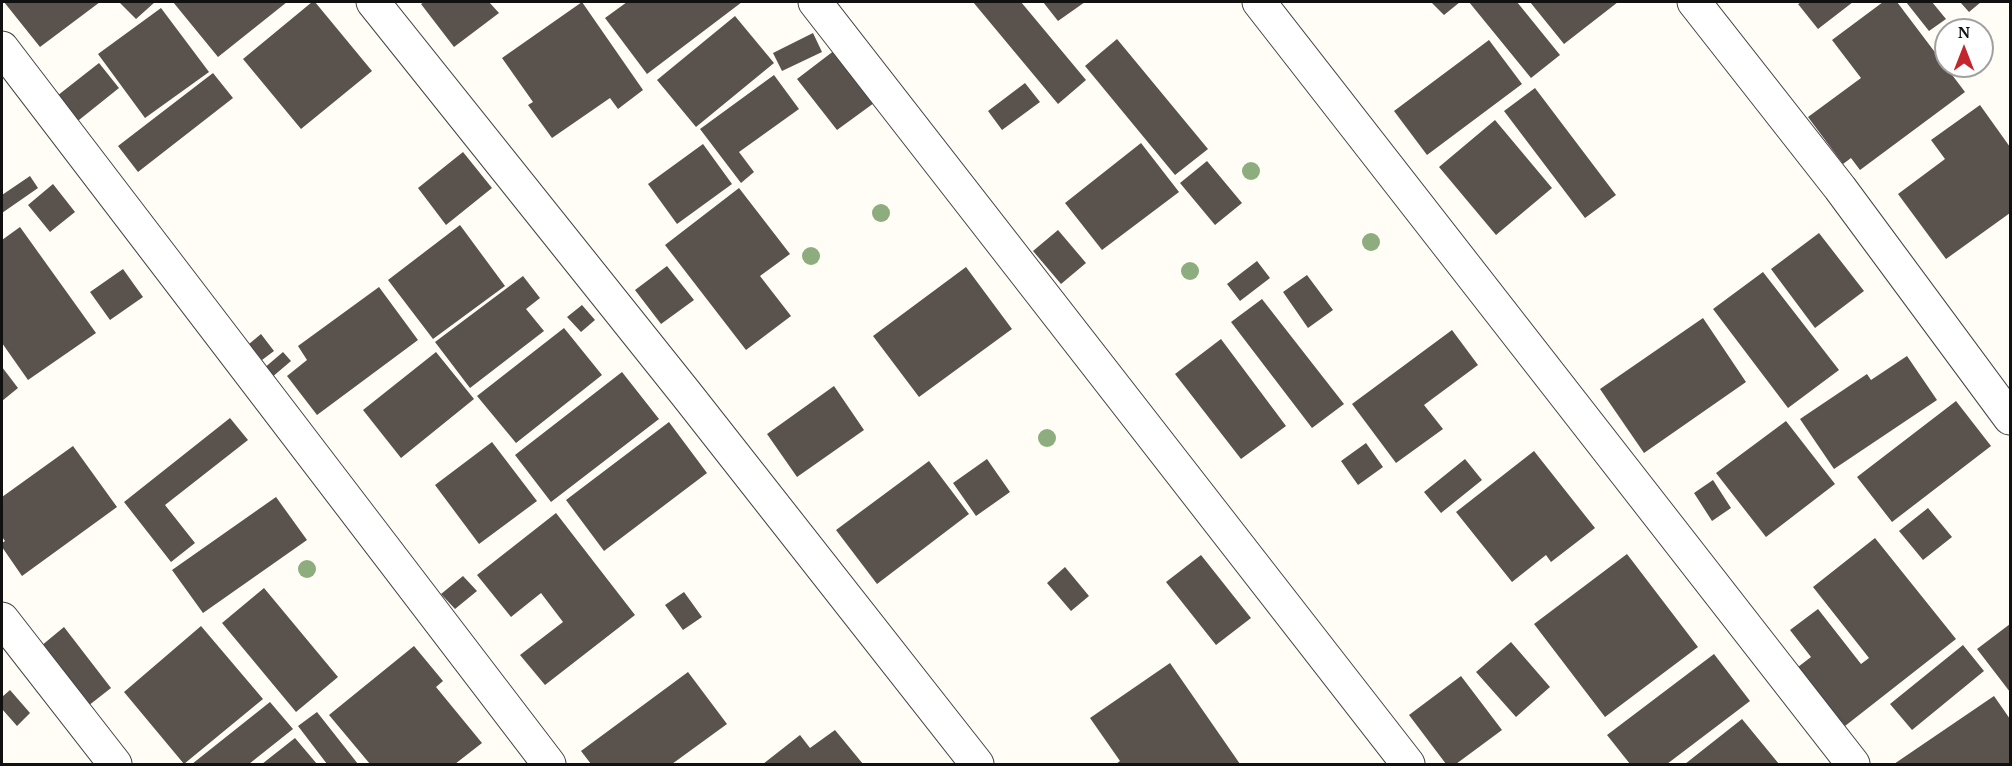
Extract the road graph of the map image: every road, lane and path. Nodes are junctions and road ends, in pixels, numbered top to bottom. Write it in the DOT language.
graph roads {
  1 [pos="374,2"];
  2 [pos="815,2"];
  3 [pos="1259,2"];
  4 [pos="1694,2"];
  5 [pos="2,48"];
  6 [pos="2010,418"];
  7 [pos="2,619"];
  8 [pos="115,765"];
  9 [pos="549,765"];
  10 [pos="977,765"];
  11 [pos="1408,765"];
  12 [pos="1853,765"];
  1 -- 10 [label="street"];
  2 -- 11 [label="street"];
  3 -- 12 [label="street"];
  4 -- 6 [label="street"];
  5 -- 9 [label="street"];
  7 -- 8 [label="street"];
}
